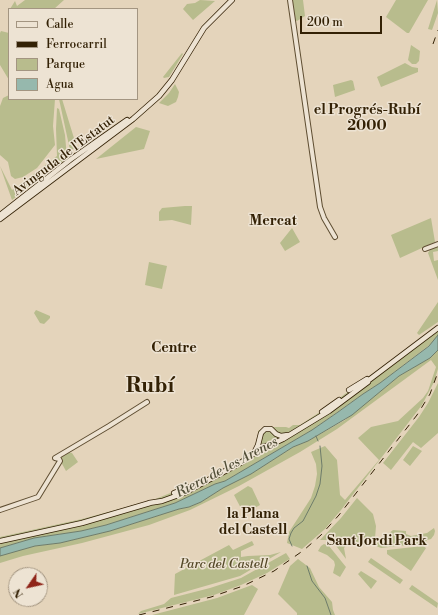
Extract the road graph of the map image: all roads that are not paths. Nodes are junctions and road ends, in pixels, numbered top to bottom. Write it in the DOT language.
graph roads {
  1 [pos="232,0"];
  2 [pos="290,0"];
  3 [pos="142,111"];
  4 [pos="0,215"];
  5 [pos="0,219"];
  6 [pos="335,237"];
  7 [pos="438,244"];
  8 [pos="425,249"];
  9 [pos="438,328"];
  10 [pos="384,369"];
  11 [pos="349,390"];
  12 [pos="147,402"];
  13 [pos="276,434"];
  14 [pos="289,435"];
  15 [pos="260,438"];
  16 [pos="274,444"];
  17 [pos="266,445"];
  18 [pos="253,454"];
  19 [pos="0,510"];
  20 [pos="0,541"];
  1 -- 3 [label="main road, Avinguda de l'Estatut"];
  2 -- 6 [label="street"];
  3 -- 4 [label="main road, Avinguda de l'Estatut"];
  3 -- 5 [label="main road, Avinguda de l'Estatut"];
  7 -- 8 [label="street"];
  9 -- 10 [label="main road"];
  10 -- 11 [label="main road"];
  10 -- 14 [label="main road"];
  12 -- 19 [label="street"];
  13 -- 14 [label="main road"];
  13 -- 15 [label="main road"];
  13 -- 16 [label="main road"];
  14 -- 16 [label="main road"];
  15 -- 17 [label="main road"];
  15 -- 18 [label="main road"];
  16 -- 17 [label="main road"];
  17 -- 18 [label="main road"];
  18 -- 20 [label="main road"];
}
